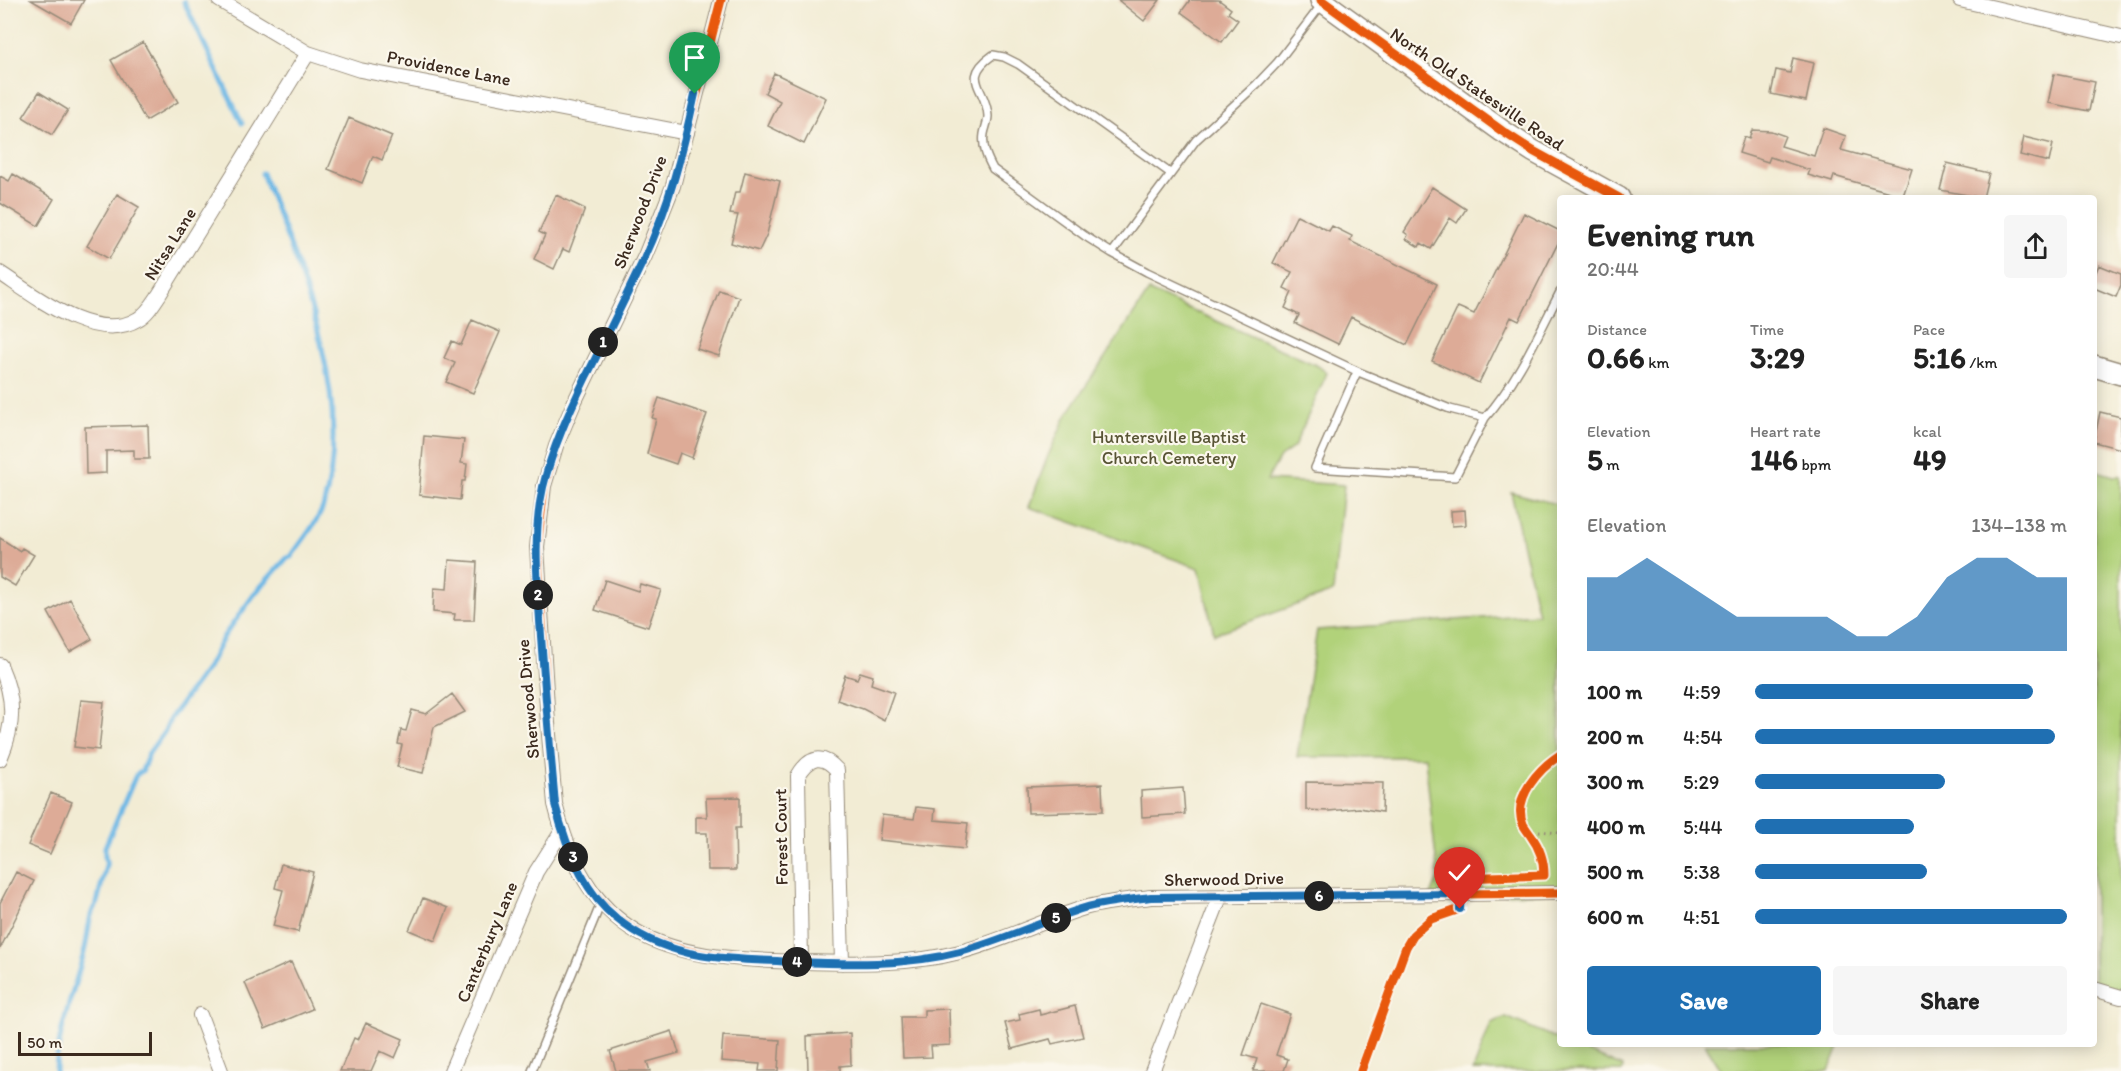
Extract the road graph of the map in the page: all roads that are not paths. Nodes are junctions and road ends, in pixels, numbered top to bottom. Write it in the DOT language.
graph roads {
  1 [pos="219,0"];
  2 [pos="721,0"];
  3 [pos="1960,0"];
  4 [pos="1323,1"];
  5 [pos="2121,37"];
  6 [pos="308,53"];
  7 [pos="687,133"];
  8 [pos="1170,173"];
  9 [pos="1609,195"];
  10 [pos="1112,253"];
  11 [pos="0,273"];
  12 [pos="1557,298"];
  13 [pos="2097,367"];
  14 [pos="1357,372"];
  15 [pos="2121,374"];
  16 [pos="1485,418"];
  17 [pos="0,665"];
  18 [pos="0,759"];
  19 [pos="562,831"];
  20 [pos="1557,893"];
  21 [pos="1220,897"];
  22 [pos="601,903"];
  23 [pos="801,962"];
  24 [pos="842,963"];
  25 [pos="2097,990"];
  26 [pos="2121,997"];
  27 [pos="200,1015"];
  28 [pos="220,1071"];
  29 [pos="452,1071"];
  30 [pos="532,1071"];
  31 [pos="1152,1071"];
  1 -- 6 [label="street, Providence Lane"];
  2 -- 7 [label="street, Sherwood Drive"];
  3 -- 5 [label="street"];
  4 -- 8 [label="lane"];
  4 -- 9 [label="main road, North Old Statesville Road"];
  6 -- 7 [label="street, Providence Lane"];
  6 -- 11 [label="street, Nitsa Lane"];
  7 -- 19 [label="street, Sherwood Drive"];
  8 -- 10 [label="lane"];
  8 -- 10 [label="lane"];
  10 -- 14 [label="lane"];
  12 -- 16 [label="lane"];
  13 -- 15 [label="main road"];
  14 -- 16 [label="lane"];
  14 -- 16 [label="lane"];
  17 -- 18 [label="street"];
  19 -- 22 [label="street, Sherwood Drive"];
  19 -- 29 [label="street, Canterbury Lane"];
  20 -- 21 [label="street, Sherwood Drive"];
  21 -- 24 [label="street, Sherwood Drive"];
  21 -- 31 [label="street"];
  22 -- 23 [label="street, Sherwood Drive"];
  22 -- 30 [label="lane"];
  23 -- 24 [label="street, Sherwood Drive"];
  23 -- 24 [label="street, Forest Court"];
  25 -- 26 [label="street"];
  27 -- 28 [label="street"];
}
